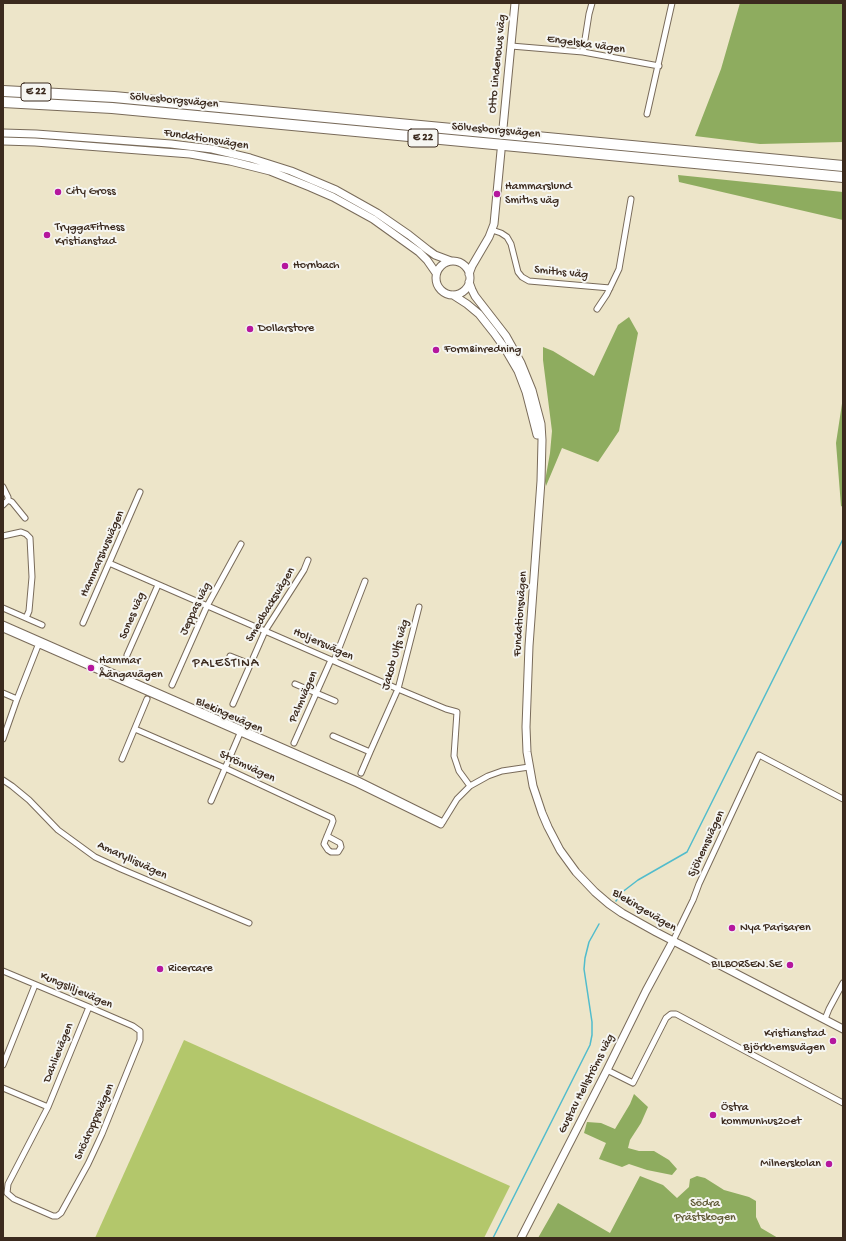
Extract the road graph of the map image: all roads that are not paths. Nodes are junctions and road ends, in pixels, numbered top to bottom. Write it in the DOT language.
graph roads {
  1 [pos="515,3"];
  2 [pos="592,3"];
  3 [pos="672,3"];
  4 [pos="511,46"];
  5 [pos="583,52"];
  6 [pos="659,66"];
  7 [pos="3,91"];
  8 [pos="3,102"];
  9 [pos="647,114"];
  10 [pos="503,128"];
  11 [pos="3,133"];
  12 [pos="3,141"];
  13 [pos="501,151"];
  14 [pos="843,166"];
  15 [pos="843,177"];
  16 [pos="632,199"];
  17 [pos="492,230"];
  18 [pos="481,249"];
  19 [pos="451,261"];
  20 [pos="461,263"];
  21 [pos="436,273"];
  22 [pos="469,274"];
  23 [pos="469,282"];
  24 [pos="610,288"];
  25 [pos="453,295"];
  26 [pos="598,309"];
  27 [pos="542,463"];
  28 [pos="3,488"];
  29 [pos="140,492"];
  30 [pos="8,500"];
  31 [pos="3,505"];
  32 [pos="25,518"];
  33 [pos="3,536"];
  34 [pos="241,544"];
  35 [pos="308,560"];
  36 [pos="109,563"];
  37 [pos="365,581"];
  38 [pos="158,584"];
  39 [pos="207,606"];
  40 [pos="419,607"];
  41 [pos="3,608"];
  42 [pos="26,618"];
  43 [pos="83,623"];
  44 [pos="3,624"];
  45 [pos="42,625"];
  46 [pos="3,629"];
  47 [pos="265,631"];
  48 [pos="40,643"];
  49 [pos="127,655"];
  50 [pos="230,656"];
  51 [pos="333,660"];
  52 [pos="250,664"];
  53 [pos="295,684"];
  54 [pos="172,685"];
  55 [pos="398,689"];
  56 [pos="3,693"];
  57 [pos="316,693"];
  58 [pos="17,699"];
  59 [pos="147,699"];
  60 [pos="335,701"];
  61 [pos="233,704"];
  62 [pos="135,728"];
  63 [pos="241,731"];
  64 [pos="333,736"];
  65 [pos="3,739"];
  66 [pos="294,743"];
  67 [pos="370,752"];
  68 [pos="122,759"];
  69 [pos="529,767"];
  70 [pos="225,768"];
  71 [pos="361,773"];
  72 [pos="3,780"];
  73 [pos="470,786"];
  74 [pos="843,799"];
  75 [pos="211,801"];
  76 [pos="327,836"];
  77 [pos="249,923"];
  78 [pos="673,941"];
  79 [pos="3,971"];
  80 [pos="843,983"];
  81 [pos="35,985"];
  82 [pos="89,1007"];
  83 [pos="825,1019"];
  84 [pos="843,1029"];
  85 [pos="140,1031"];
  86 [pos="3,1064"];
  87 [pos="607,1070"];
  88 [pos="3,1088"];
  89 [pos="843,1102"];
  90 [pos="48,1108"];
  91 [pos="57,1216"];
  92 [pos="521,1238"];
  1 -- 4 [label="main road, Otto Lindenows väg"];
  2 -- 5 [label="street"];
  3 -- 6 [label="street"];
  4 -- 5 [label="street, Engelska vägen"];
  4 -- 10 [label="main road, Otto Lindenows väg"];
  5 -- 6 [label="street, Engelska vägen"];
  6 -- 9 [label="street"];
  7 -- 14 [label="highway, Sölvesborgsvägen / E 22"];
  8 -- 15 [label="highway, Sölvesborgsvägen / E 22"];
  11 -- 19 [label="main road, Fundationsvägen"];
  12 -- 21 [label="main road, Fundationsvägen"];
  13 -- 17 [label="main road"];
  16 -- 24 [label="street"];
  17 -- 18 [label="main road"];
  17 -- 24 [label="street, Smiths väg"];
  18 -- 20 [label="main road"];
  18 -- 22 [label="main road"];
  19 -- 20 [label="main road"];
  19 -- 21 [label="main road"];
  20 -- 22 [label="main road"];
  21 -- 25 [label="main road"];
  22 -- 23 [label="main road"];
  23 -- 25 [label="main road"];
  23 -- 27 [label="main road, Fundationsvägen"];
  24 -- 26 [label="street"];
  25 -- 27 [label="main road, Fundationsvägen"];
  27 -- 69 [label="main road, Fundationsvägen"];
  28 -- 30 [label="street"];
  29 -- 36 [label="street, Hammarshusvägen"];
  30 -- 31 [label="street"];
  30 -- 32 [label="street"];
  33 -- 42 [label="street"];
  34 -- 39 [label="street, Jeppas väg"];
  35 -- 47 [label="street, Smedbacksvägen"];
  36 -- 38 [label="street, Holjersvägen"];
  36 -- 43 [label="street, Hammarshusvägen"];
  37 -- 51 [label="street, Palmvägen"];
  38 -- 39 [label="street, Holjersvägen"];
  38 -- 49 [label="street, Sones väg"];
  39 -- 47 [label="street, Holjersvägen"];
  39 -- 54 [label="street, Jeppas väg"];
  40 -- 55 [label="street, Jakob Ulfs väg"];
  41 -- 42 [label="street"];
  42 -- 45 [label="street"];
  44 -- 48 [label="street, Blekingevägen"];
  46 -- 48 [label="street, Blekingevägen"];
  47 -- 51 [label="street, Holjersvägen"];
  47 -- 52 [label="street, Smedbacksvägen"];
  48 -- 58 [label="street"];
  48 -- 63 [label="street, Blekingevägen"];
  50 -- 52 [label="street"];
  51 -- 55 [label="street, Holjersvägen"];
  51 -- 57 [label="street, Palmvägen"];
  52 -- 61 [label="street, Smedbacksvägen"];
  53 -- 57 [label="street"];
  55 -- 67 [label="street, Jakob Ulfs väg"];
  55 -- 73 [label="street, Holjersvägen"];
  56 -- 58 [label="street"];
  57 -- 60 [label="street"];
  57 -- 66 [label="street, Palmvägen"];
  58 -- 65 [label="street"];
  59 -- 62 [label="street"];
  62 -- 68 [label="street"];
  62 -- 70 [label="street, Strömvägen"];
  63 -- 70 [label="street"];
  63 -- 73 [label="street, Blekingevägen"];
  64 -- 67 [label="street"];
  67 -- 71 [label="street, Jakob Ulfs väg"];
  69 -- 73 [label="street, Blekingevägen"];
  69 -- 78 [label="main road, Blekingevägen"];
  70 -- 75 [label="street"];
  70 -- 76 [label="street, Strömvägen"];
  72 -- 77 [label="street, Amaryllisvägen"];
  74 -- 78 [label="street, Sjöhemsvägen"];
  78 -- 83 [label="main road, Blekingevägen"];
  78 -- 87 [label="main road, Gustav Hellströms väg"];
  79 -- 81 [label="street, Kungsliljevägen"];
  80 -- 83 [label="street"];
  81 -- 82 [label="street, Kungsliljevägen"];
  81 -- 86 [label="street"];
  82 -- 85 [label="street, Kungsliljevägen"];
  82 -- 90 [label="street, Dahlievägen"];
  83 -- 84 [label="main road, Blekingevägen"];
  85 -- 91 [label="street, Snödroppsvägen"];
  87 -- 89 [label="street"];
  87 -- 92 [label="main road, Gustav Hellströms väg"];
  88 -- 90 [label="street"];
  90 -- 91 [label="street, Dahlievägen"];
}
